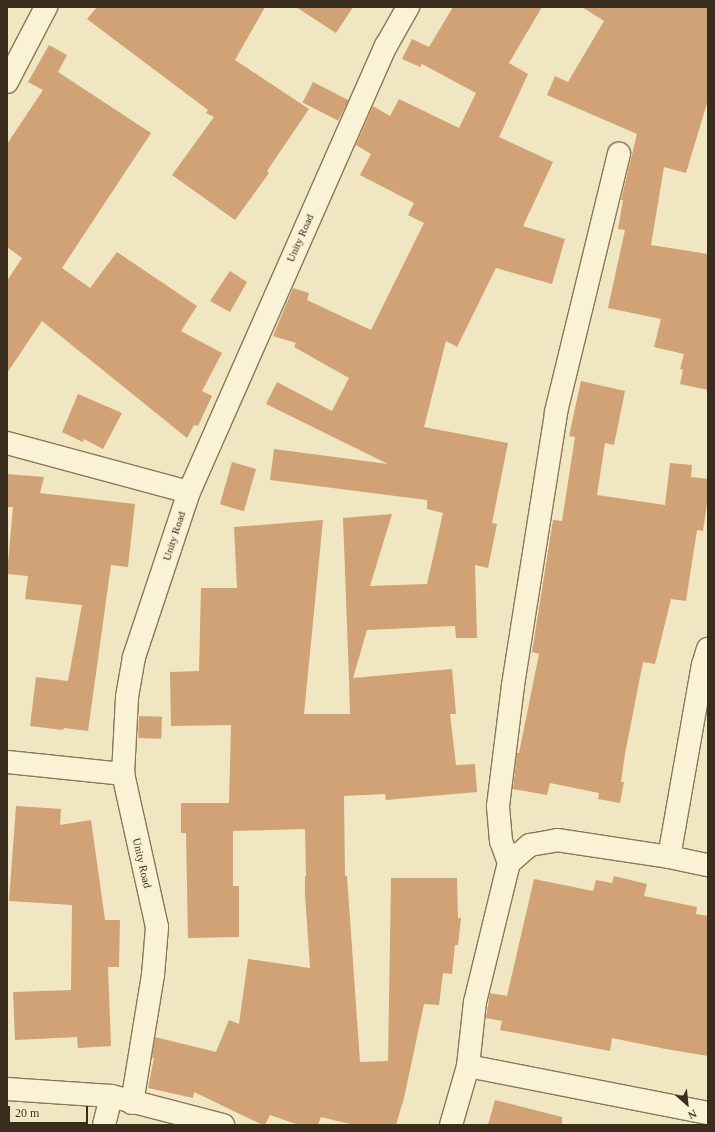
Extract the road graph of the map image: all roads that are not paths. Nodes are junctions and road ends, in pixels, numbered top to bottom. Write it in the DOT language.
graph roads {
  1 [pos="46,7"];
  2 [pos="408,7"];
  3 [pos="7,82"];
  4 [pos="619,154"];
  5 [pos="7,443"];
  6 [pos="189,492"];
  7 [pos="708,649"];
  8 [pos="7,762"];
  9 [pos="123,774"];
  10 [pos="669,857"];
  11 [pos="509,863"];
  12 [pos="708,865"];
  13 [pos="468,1066"];
  14 [pos="7,1089"];
  15 [pos="111,1096"];
  16 [pos="132,1103"];
  17 [pos="708,1113"];
  18 [pos="104,1125"];
  19 [pos="223,1125"];
  20 [pos="451,1125"];
  1 -- 3 [label="street"];
  2 -- 6 [label="street, Unity Road"];
  4 -- 11 [label="street"];
  5 -- 6 [label="street"];
  6 -- 9 [label="street, Unity Road"];
  7 -- 10 [label="street"];
  8 -- 9 [label="street"];
  9 -- 16 [label="street, Unity Road"];
  10 -- 11 [label="street"];
  10 -- 12 [label="street"];
  11 -- 13 [label="street"];
  13 -- 17 [label="street"];
  13 -- 20 [label="street"];
  14 -- 15 [label="street"];
  15 -- 16 [label="street"];
  15 -- 18 [label="street"];
  16 -- 19 [label="street"];
}
